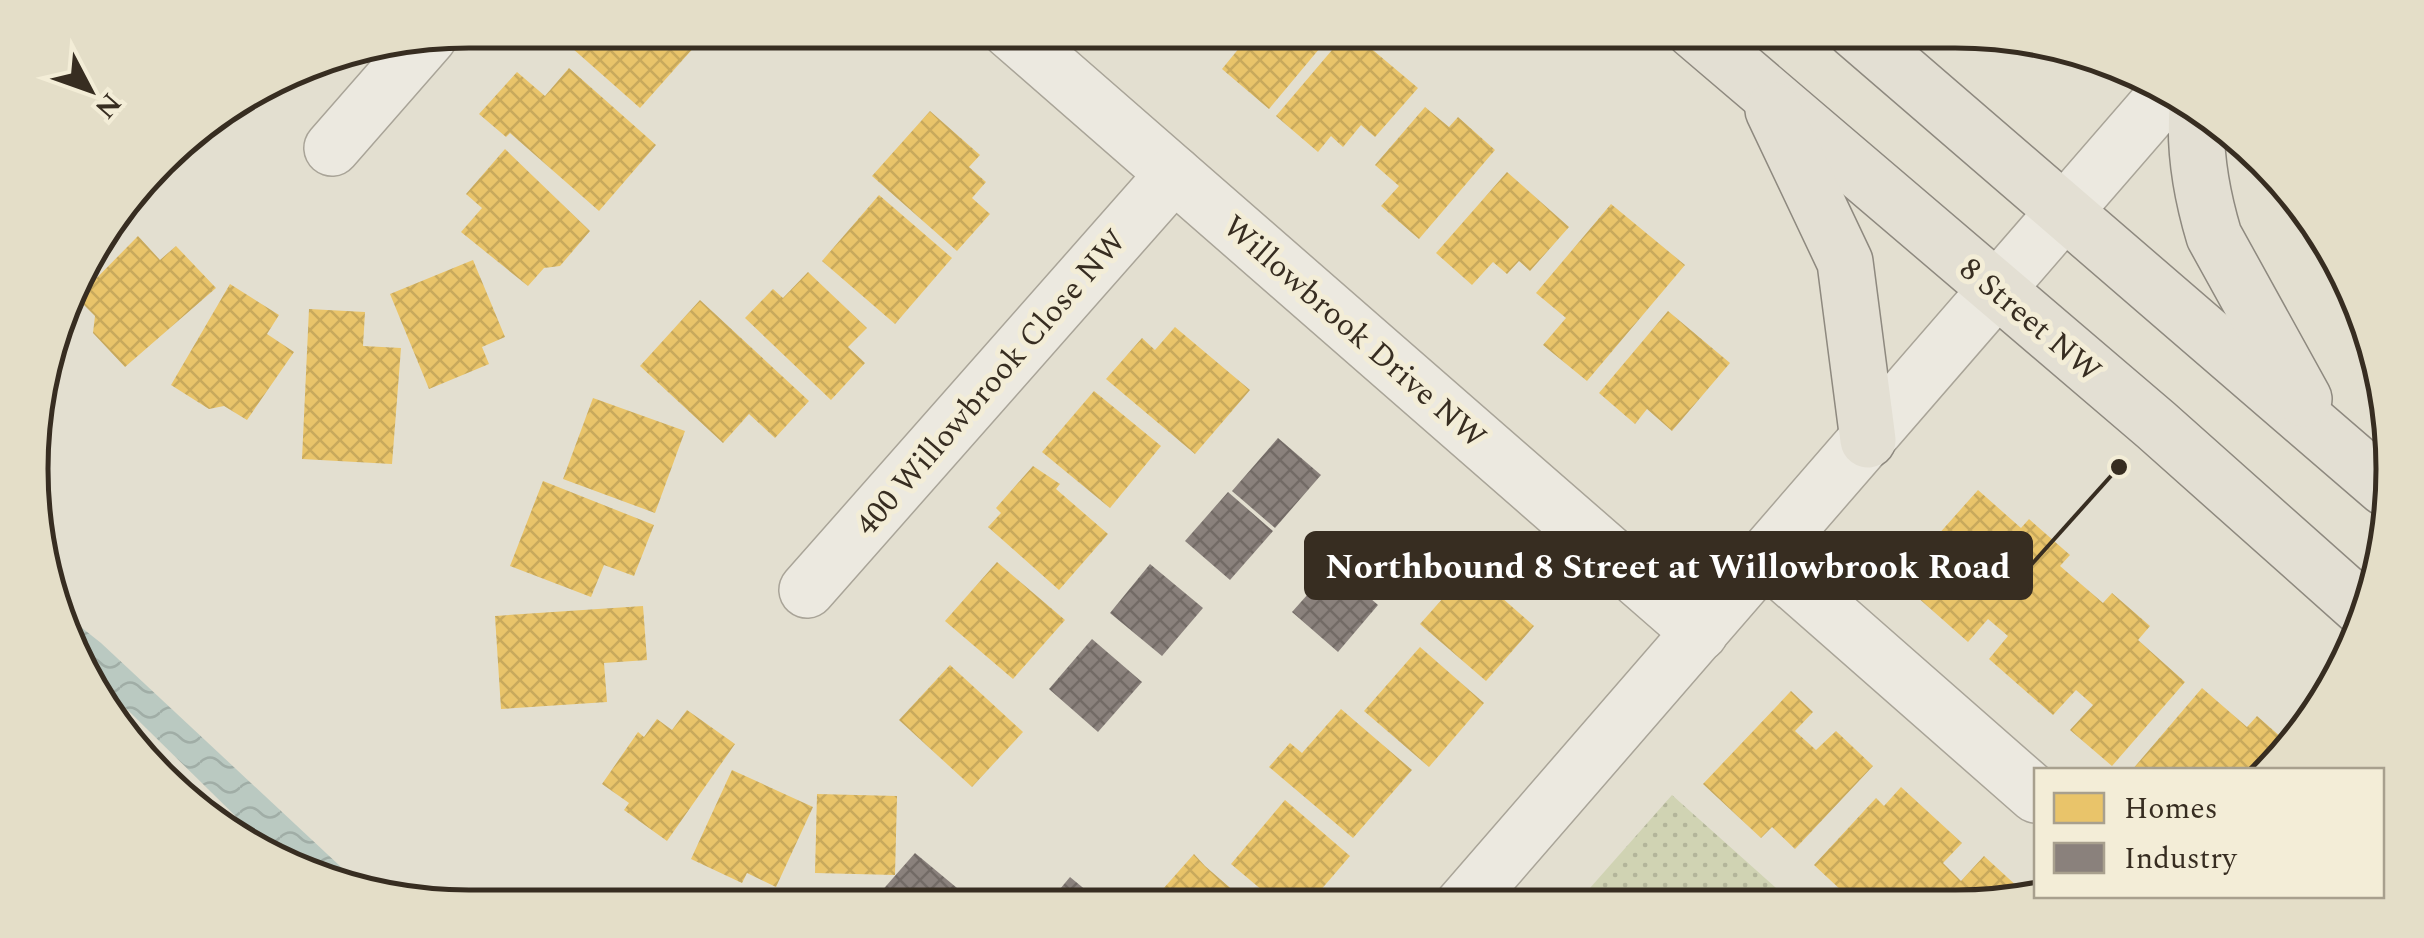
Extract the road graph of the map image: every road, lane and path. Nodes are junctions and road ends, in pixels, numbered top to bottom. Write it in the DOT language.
graph roads {
  1 [pos="1030,48"];
  2 [pos="1713,48"];
  3 [pos="1875,48"];
  4 [pos="416,51"];
  5 [pos="1763,90"];
  6 [pos="2161,101"];
  7 [pos="2198,125"];
  8 [pos="332,148"];
  9 [pos="1174,174"];
  10 [pos="2064,212"];
  11 [pos="1997,289"];
  12 [pos="1868,440"];
  13 [pos="2328,440"];
  14 [pos="2376,480"];
  15 [pos="1766,558"];
  16 [pos="807,590"];
  17 [pos="2355,602"];
  18 [pos="1700,633"];
  19 [pos="2034,793"];
  20 [pos="1476,890"];
  1 -- 9 [label="street, Willowbrook Drive NW"];
  2 -- 5 [label="main road, 8 Street NW"];
  3 -- 10 [label="main road"];
  4 -- 8 [label="street"];
  5 -- 11 [label="main road, 8 Street NW"];
  5 -- 12 [label="main road"];
  6 -- 10 [label="street"];
  7 -- 13 [label="main road"];
  9 -- 16 [label="street, 400 Willowbrook Close NW"];
  9 -- 18 [label="street, Willowbrook Drive NW"];
  10 -- 11 [label="street"];
  10 -- 13 [label="main road"];
  11 -- 12 [label="street"];
  11 -- 17 [label="main road, 8 Street NW"];
  12 -- 15 [label="street"];
  13 -- 14 [label="main road"];
  15 -- 18 [label="street"];
  15 -- 19 [label="street"];
  18 -- 20 [label="street"];
}
